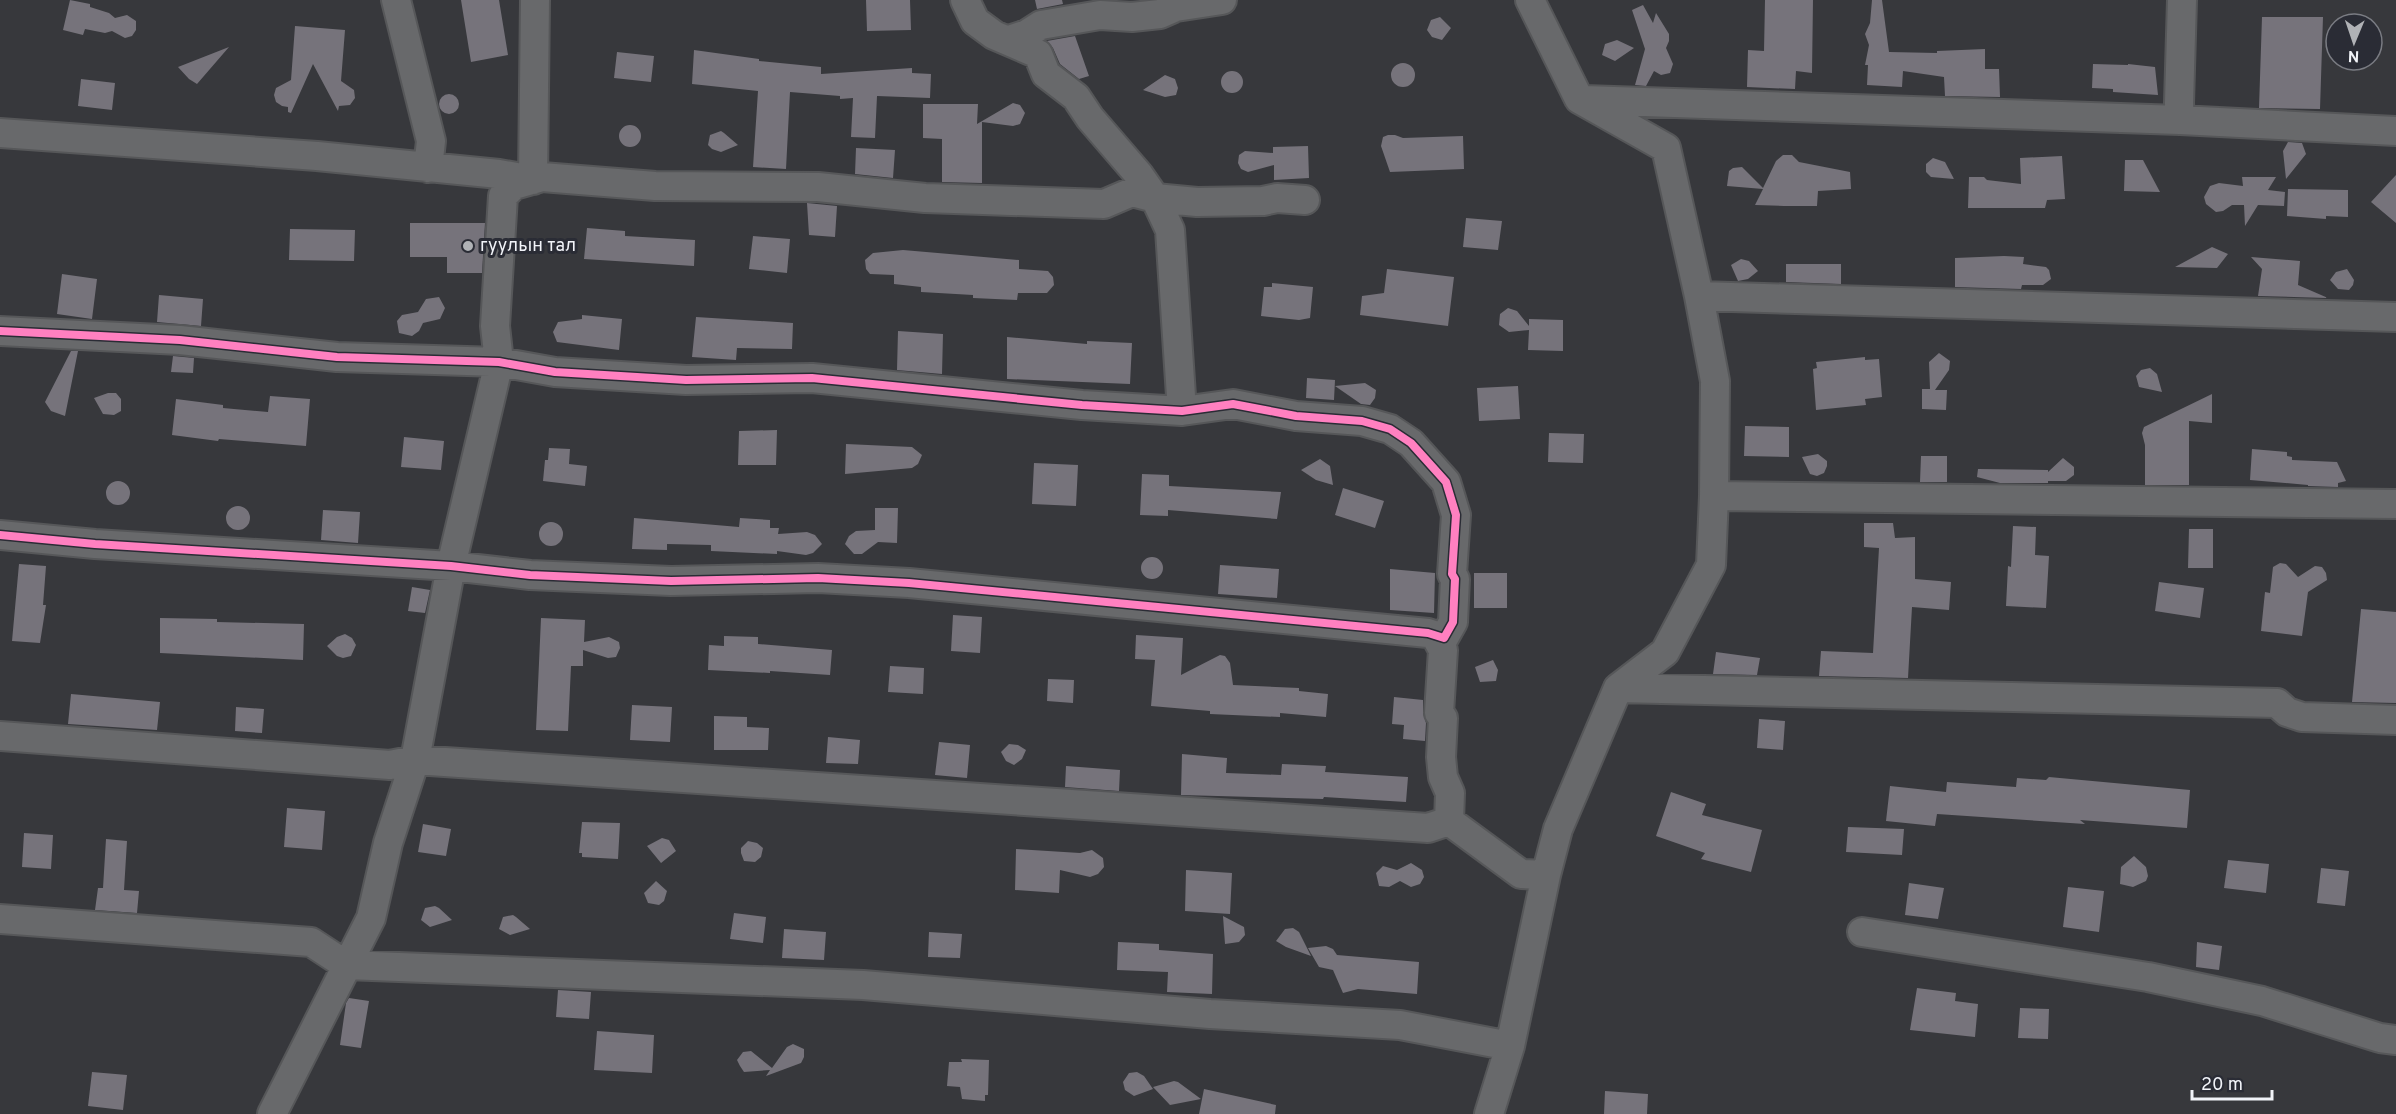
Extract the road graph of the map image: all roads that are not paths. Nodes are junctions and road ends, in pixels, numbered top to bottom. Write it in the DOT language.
graph roads {
  1 [pos="396,0"];
  2 [pos="534,0"];
  3 [pos="965,0"];
  4 [pos="1222,0"];
  5 [pos="1530,0"];
  6 [pos="2182,0"];
  7 [pos="1009,40"];
  8 [pos="1579,99"];
  9 [pos="2180,120"];
  10 [pos="2396,131"];
  11 [pos="0,133"];
  12 [pos="428,168"];
  13 [pos="533,180"];
  14 [pos="1155,198"];
  15 [pos="1305,200"];
  16 [pos="1699,296"];
  17 [pos="2396,317"];
  18 [pos="0,331"];
  19 [pos="499,362"];
  20 [pos="1182,411"];
  21 [pos="1714,496"];
  22 [pos="2396,504"];
  23 [pos="0,535"];
  24 [pos="451,566"];
  25 [pos="1436,637"];
  26 [pos="1618,688"];
  27 [pos="2396,720"];
  28 [pos="0,736"];
  29 [pos="416,760"];
  30 [pos="1449,821"];
  31 [pos="1546,876"];
  32 [pos="0,919"];
  33 [pos="1862,932"];
  34 [pos="346,965"];
  35 [pos="2396,1040"];
  36 [pos="1510,1046"];
  37 [pos="272,1114"];
  38 [pos="1489,1114"];
  1 -- 12 [label="street"];
  2 -- 13 [label="street"];
  3 -- 7 [label="street"];
  4 -- 7 [label="street"];
  5 -- 8 [label="street"];
  6 -- 9 [label="street"];
  7 -- 14 [label="street"];
  8 -- 9 [label="street"];
  8 -- 16 [label="street"];
  9 -- 10 [label="street"];
  11 -- 12 [label="street"];
  12 -- 13 [label="street"];
  13 -- 14 [label="street"];
  13 -- 19 [label="street"];
  14 -- 15 [label="street"];
  14 -- 20 [label="street"];
  16 -- 17 [label="street"];
  16 -- 21 [label="street"];
  18 -- 19 [label="street"];
  19 -- 20 [label="street"];
  19 -- 24 [label="street"];
  20 -- 25 [label="street"];
  21 -- 22 [label="street"];
  21 -- 26 [label="street"];
  23 -- 24 [label="street"];
  24 -- 25 [label="street"];
  24 -- 29 [label="street"];
  25 -- 30 [label="street"];
  26 -- 27 [label="street"];
  26 -- 31 [label="street"];
  28 -- 29 [label="street"];
  29 -- 30 [label="street"];
  29 -- 34 [label="street"];
  30 -- 31 [label="street"];
  31 -- 36 [label="street"];
  32 -- 34 [label="street"];
  33 -- 35 [label="street"];
  34 -- 36 [label="street"];
  34 -- 37 [label="street"];
  36 -- 38 [label="street"];
}
